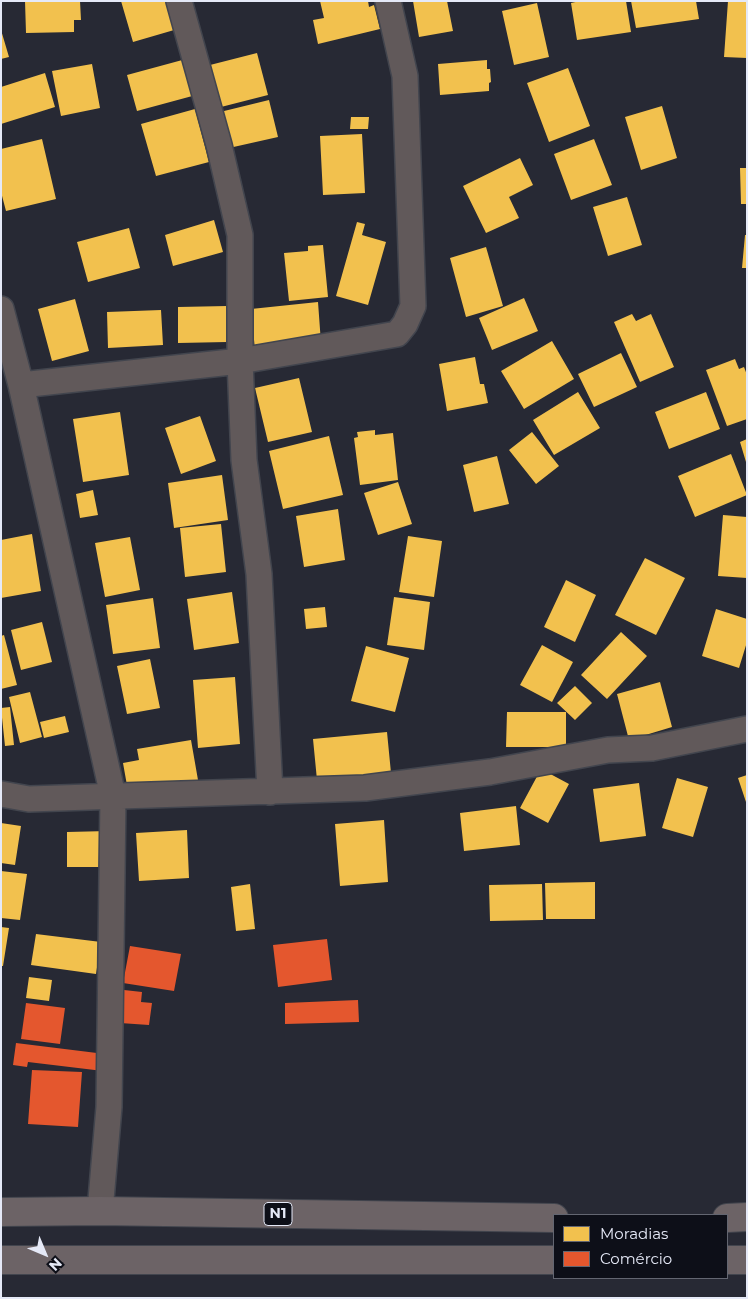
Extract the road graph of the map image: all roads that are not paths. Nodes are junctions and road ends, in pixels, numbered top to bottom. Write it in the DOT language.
graph roads {
  1 [pos="179,1"];
  2 [pos="388,1"];
  3 [pos="1,309"];
  4 [pos="240,360"];
  5 [pos="21,386"];
  6 [pos="747,729"];
  7 [pos="270,792"];
  8 [pos="1,794"];
  9 [pos="113,796"];
  10 [pos="100,1211"];
  11 [pos="1,1212"];
  12 [pos="553,1218"];
  13 [pos="728,1218"];
  14 [pos="747,1218"];
  15 [pos="1,1260"];
  16 [pos="553,1260"];
  17 [pos="728,1260"];
  18 [pos="747,1260"];
  1 -- 4 [label="street"];
  2 -- 4 [label="street"];
  3 -- 5 [label="street"];
  4 -- 5 [label="street"];
  4 -- 7 [label="street"];
  5 -- 9 [label="street"];
  6 -- 7 [label="street"];
  7 -- 9 [label="street"];
  8 -- 9 [label="street"];
  9 -- 10 [label="street"];
  10 -- 11 [label="main road, N1"];
  10 -- 12 [label="main road, N1"];
  13 -- 14 [label="main road"];
  15 -- 16 [label="main road"];
  17 -- 18 [label="main road"];
}
